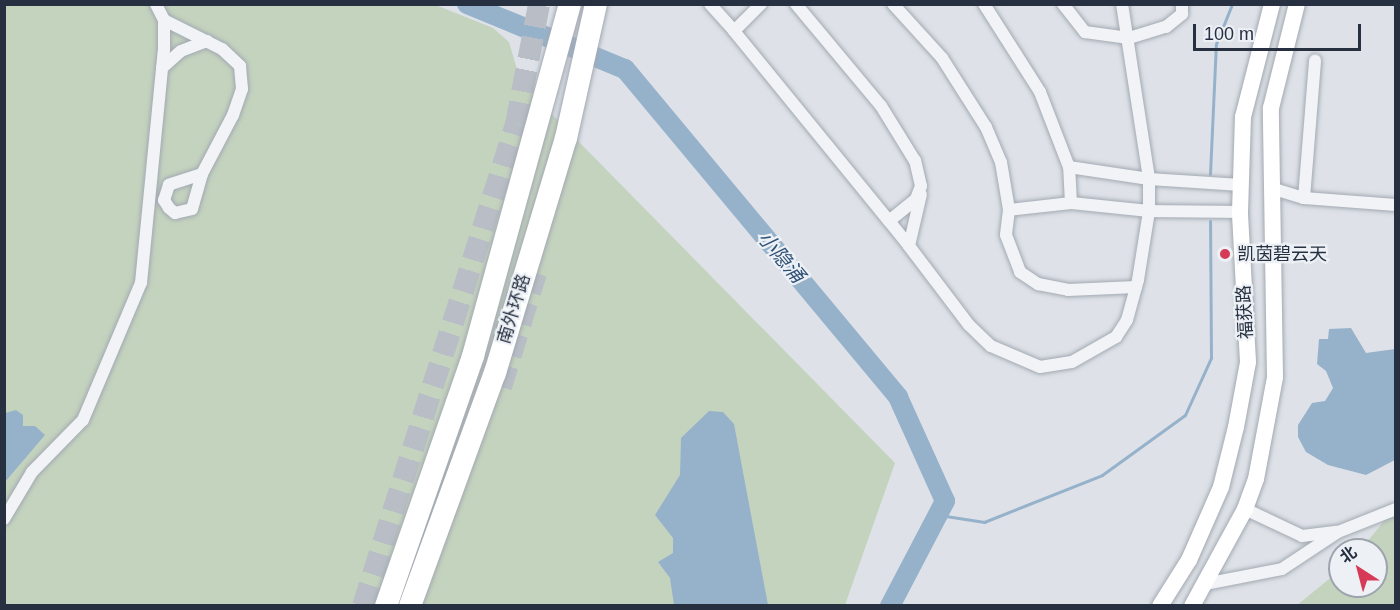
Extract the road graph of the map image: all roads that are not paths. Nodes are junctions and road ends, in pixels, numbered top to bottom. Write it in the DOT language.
graph roads {
  1 [pos="156,4"];
  2 [pos="570,4"];
  3 [pos="711,4"];
  4 [pos="761,4"];
  5 [pos="796,4"];
  6 [pos="893,4"];
  7 [pos="984,4"];
  8 [pos="1063,4"];
  9 [pos="1122,4"];
  10 [pos="1182,4"];
  11 [pos="1272,4"];
  12 [pos="1297,4"];
  13 [pos="595,6"];
  14 [pos="164,20"];
  15 [pos="734,31"];
  16 [pos="1129,38"];
  17 [pos="207,41"];
  18 [pos="1315,60"];
  19 [pos="161,69"];
  20 [pos="1069,168"];
  21 [pos="202,172"];
  22 [pos="1149,179"];
  23 [pos="921,186"];
  24 [pos="1271,188"];
  25 [pos="1240,198"];
  26 [pos="1304,198"];
  27 [pos="1071,203"];
  28 [pos="1395,205"];
  29 [pos="1009,210"];
  30 [pos="1149,212"];
  31 [pos="889,221"];
  32 [pos="909,246"];
  33 [pos="1136,287"];
  34 [pos="1245,509"];
  35 [pos="1395,509"];
  36 [pos="4,519"];
  37 [pos="1338,532"];
  38 [pos="1205,584"];
  39 [pos="386,606"];
  40 [pos="410,606"];
  41 [pos="1160,606"];
  42 [pos="1192,606"];
  1 -- 14 [label="street"];
  2 -- 39 [label="highway, 南外环路"];
  3 -- 15 [label="street"];
  4 -- 15 [label="street"];
  5 -- 23 [label="street"];
  6 -- 29 [label="street"];
  7 -- 20 [label="street"];
  8 -- 16 [label="street"];
  9 -- 16 [label="street"];
  10 -- 16 [label="street"];
  11 -- 25 [label="street, 福获路"];
  12 -- 24 [label="street, 福获路"];
  13 -- 40 [label="highway, 南外环路"];
  14 -- 17 [label="street"];
  14 -- 19 [label="street"];
  15 -- 31 [label="street"];
  16 -- 22 [label="street"];
  17 -- 19 [label="street"];
  17 -- 21 [label="street"];
  18 -- 26 [label="street"];
  19 -- 36 [label="street"];
  20 -- 22 [label="street"];
  20 -- 27 [label="street"];
  22 -- 25 [label="street"];
  22 -- 30 [label="street"];
  23 -- 31 [label="street"];
  23 -- 32 [label="street"];
  24 -- 25 [label="street"];
  24 -- 26 [label="street"];
  24 -- 34 [label="street, 福获路"];
  25 -- 30 [label="street"];
  25 -- 41 [label="street, 福获路"];
  26 -- 28 [label="street"];
  27 -- 29 [label="street"];
  27 -- 30 [label="street"];
  29 -- 33 [label="street"];
  30 -- 33 [label="street"];
  31 -- 32 [label="street"];
  32 -- 33 [label="street"];
  34 -- 37 [label="street"];
  34 -- 38 [label="street, 福获路"];
  35 -- 37 [label="street"];
  37 -- 38 [label="street"];
  38 -- 42 [label="street, 福获路"];
}
